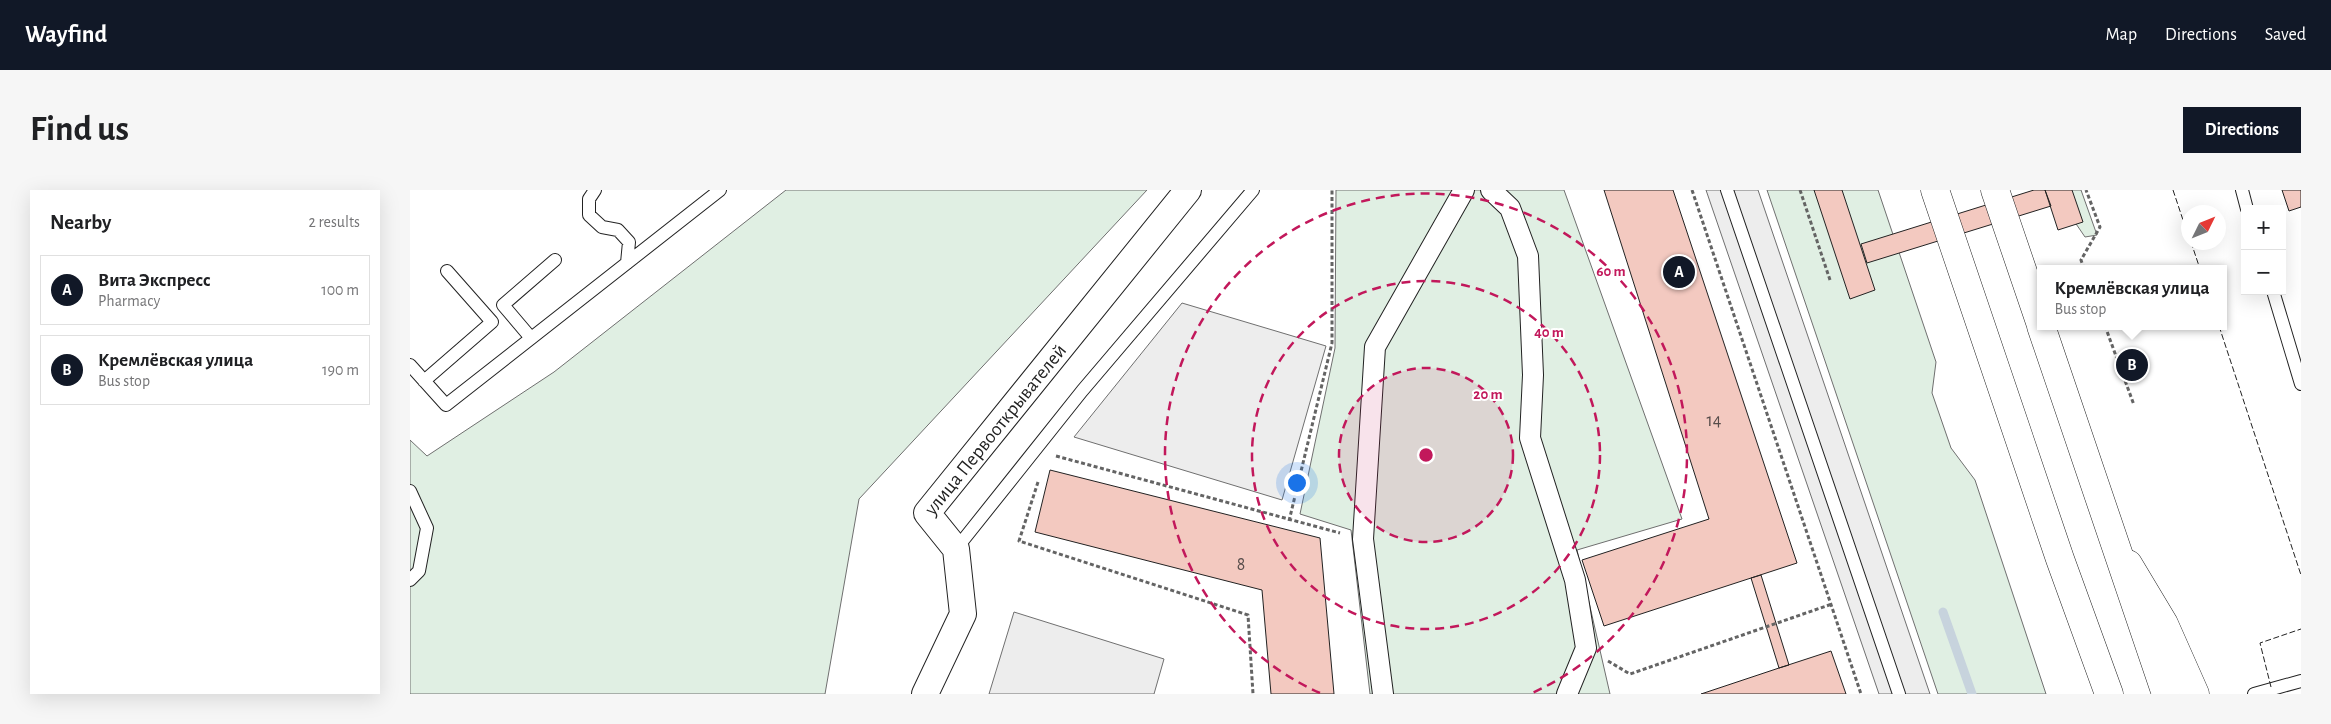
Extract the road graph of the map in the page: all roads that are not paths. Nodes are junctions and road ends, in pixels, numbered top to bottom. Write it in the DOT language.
graph roads {
  1 [pos="595,190"];
  2 [pos="720,190"];
  3 [pos="1188,190"];
  4 [pos="1253,190"];
  5 [pos="1464,190"];
  6 [pos="1491,190"];
  7 [pos="1727,190"];
  8 [pos="1935,190"];
  9 [pos="1995,190"];
  10 [pos="2242,190"];
  11 [pos="2246,205"];
  12 [pos="555,260"];
  13 [pos="627,263"];
  14 [pos="447,271"];
  15 [pos="2274,295"];
  16 [pos="2037,314"];
  17 [pos="2042,330"];
  18 [pos="532,338"];
  19 [pos="410,365"];
  20 [pos="424,381"];
  21 [pos="2301,384"];
  22 [pos="410,491"];
  23 [pos="2113,539"];
  24 [pos="956,549"];
  25 [pos="2060,559"];
  26 [pos="410,580"];
  27 [pos="2301,681"];
  28 [pos="925,694"];
  29 [pos="1383,694"];
  30 [pos="1567,694"];
  31 [pos="1899,694"];
  32 [pos="2092,694"];
  33 [pos="2109,694"];
  34 [pos="2166,694"];
  35 [pos="2195,694"];
  36 [pos="2254,694"];
  1 -- 13 [label="lane"];
  2 -- 13 [label="lane"];
  3 -- 24 [label="street, улица Первооткрывателей"];
  4 -- 24 [label="lane"];
  5 -- 29 [label="street"];
  6 -- 30 [label="street"];
  7 -- 31 [label="lane"];
  8 -- 25 [label="main road"];
  9 -- 16 [label="main road"];
  10 -- 11 [label="lane"];
  12 -- 18 [label="lane"];
  13 -- 18 [label="lane"];
  14 -- 20 [label="lane"];
  15 -- 21 [label="lane"];
  17 -- 23 [label="main road"];
  18 -- 20 [label="lane"];
  19 -- 20 [label="lane"];
  22 -- 26 [label="lane"];
  23 -- 34 [label="main road"];
  23 -- 35 [label="main road"];
  24 -- 28 [label="street, улица Первооткрывателей"];
  25 -- 32 [label="main road"];
  25 -- 33 [label="main road"];
  27 -- 36 [label="lane"];
}
